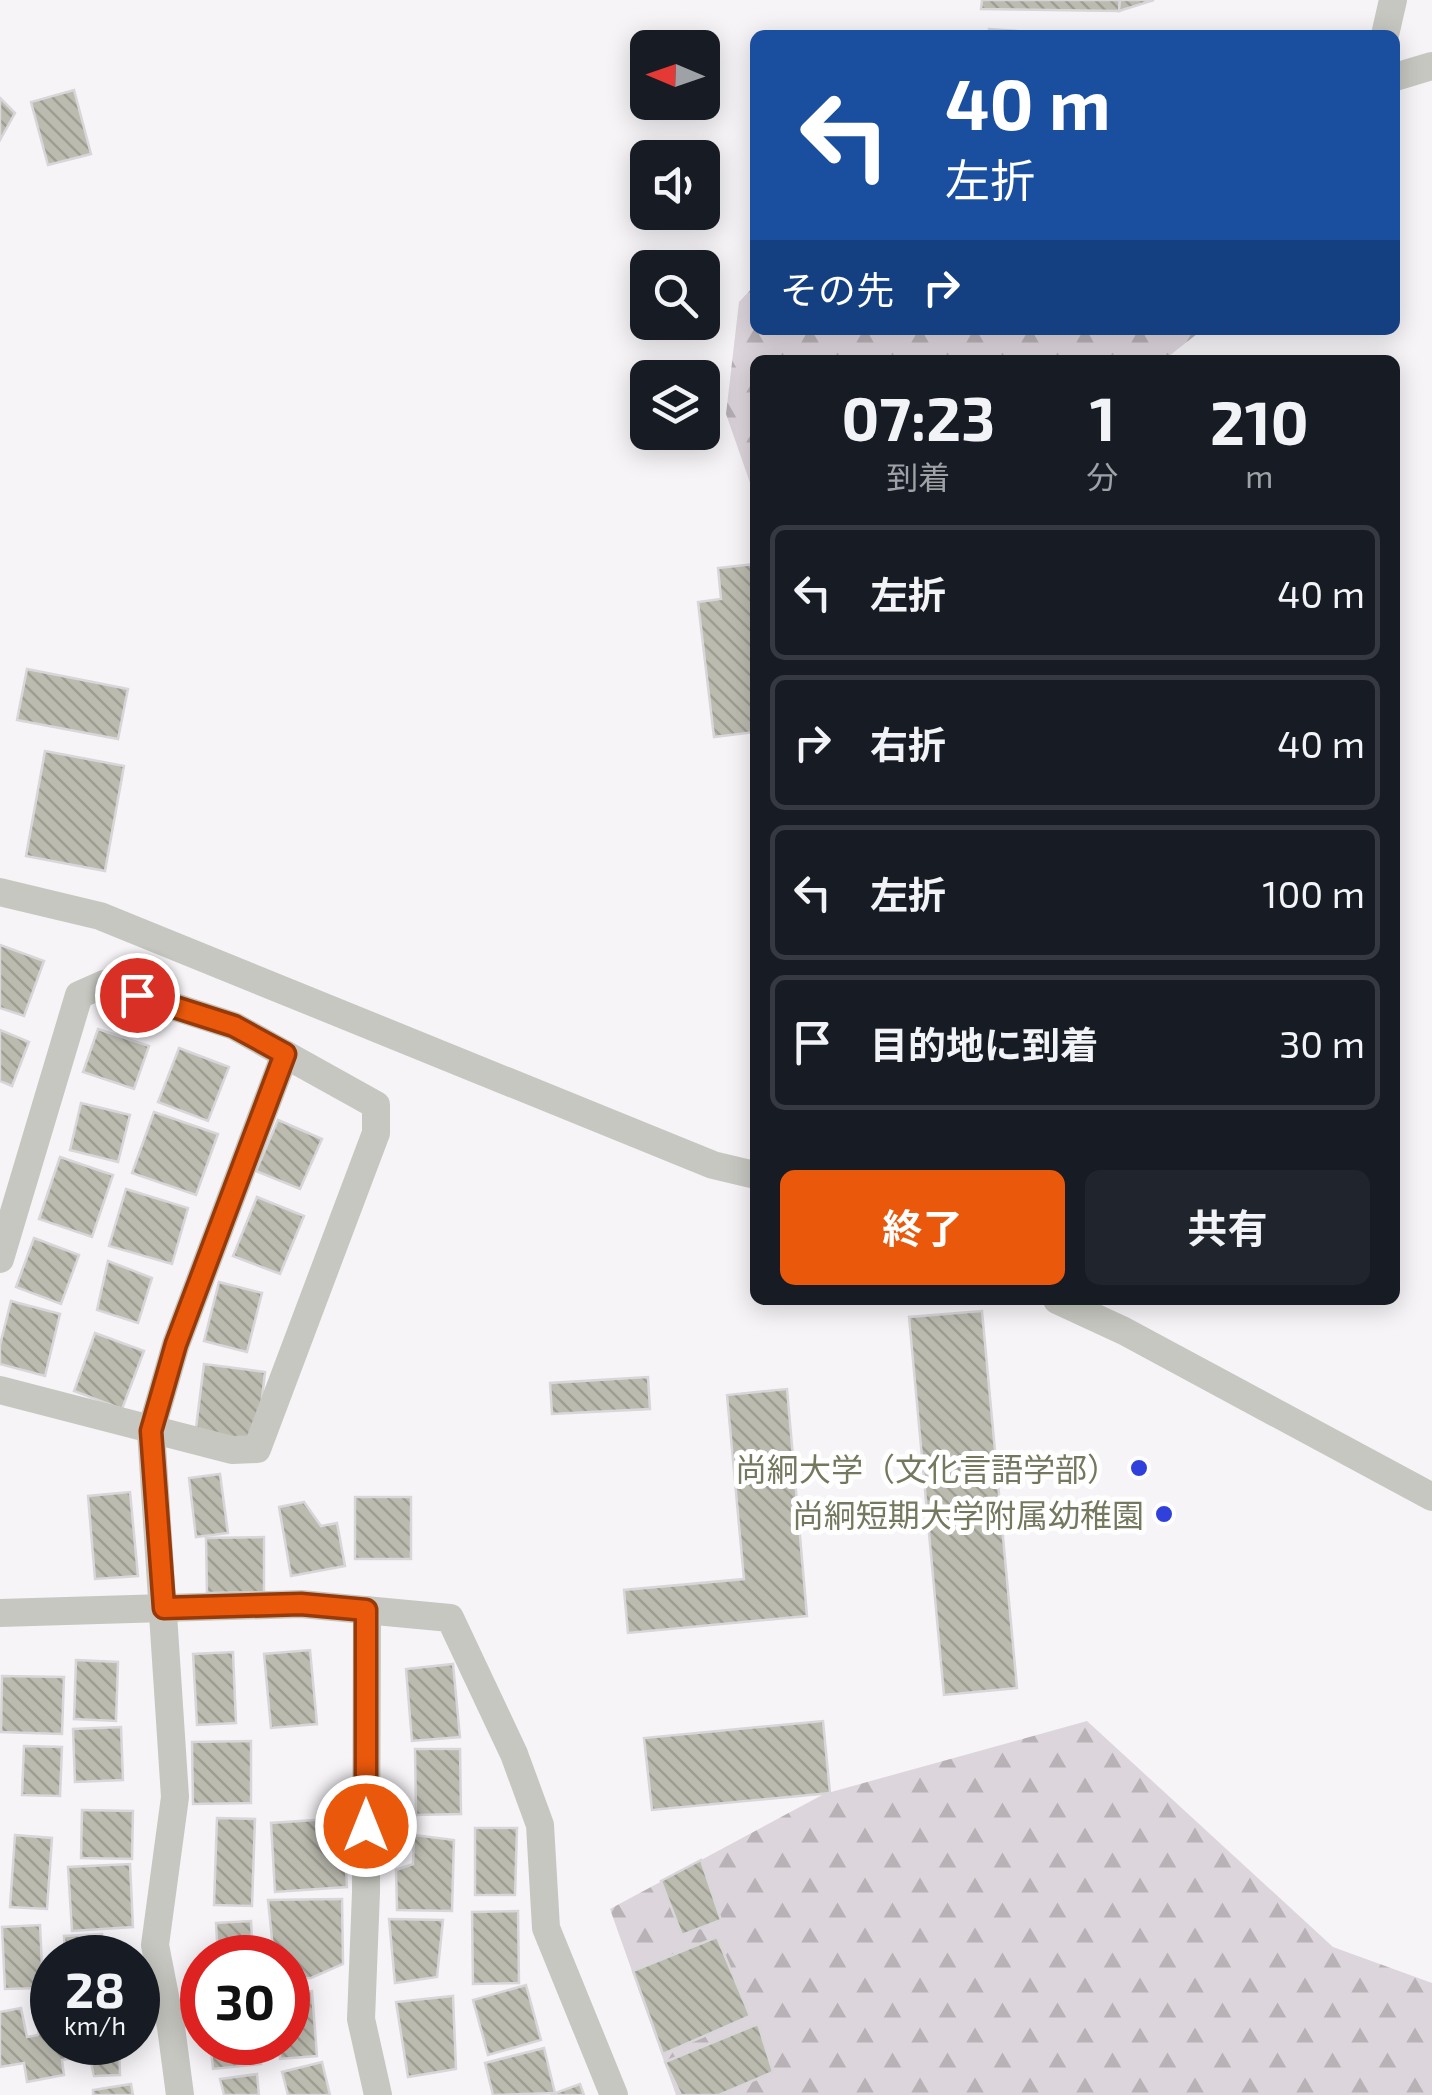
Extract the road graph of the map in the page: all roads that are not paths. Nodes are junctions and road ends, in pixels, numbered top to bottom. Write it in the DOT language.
graph roads {
  1 [pos="1393,0"];
  2 [pos="1385,30"];
  3 [pos="1432,66"];
  4 [pos="1400,75"];
  5 [pos="0,892"];
  6 [pos="285,1054"];
  7 [pos="750,1174"];
  8 [pos="0,1259"];
  9 [pos="1068,1305"];
  10 [pos="0,1390"];
  11 [pos="151,1431"];
  12 [pos="1432,1497"];
  13 [pos="164,1608"];
  14 [pos="366,1610"];
  15 [pos="0,1613"];
  16 [pos="180,2095"];
  17 [pos="378,2095"];
  18 [pos="614,2095"];
  1 -- 2 [label="street"];
  3 -- 4 [label="street"];
  5 -- 7 [label="street"];
  6 -- 8 [label="street"];
  6 -- 11 [label="street"];
  6 -- 11 [label="street"];
  9 -- 12 [label="street"];
  10 -- 11 [label="street"];
  11 -- 13 [label="street"];
  13 -- 14 [label="street"];
  13 -- 15 [label="street"];
  13 -- 16 [label="street"];
  14 -- 17 [label="street"];
  14 -- 18 [label="street"];
}
